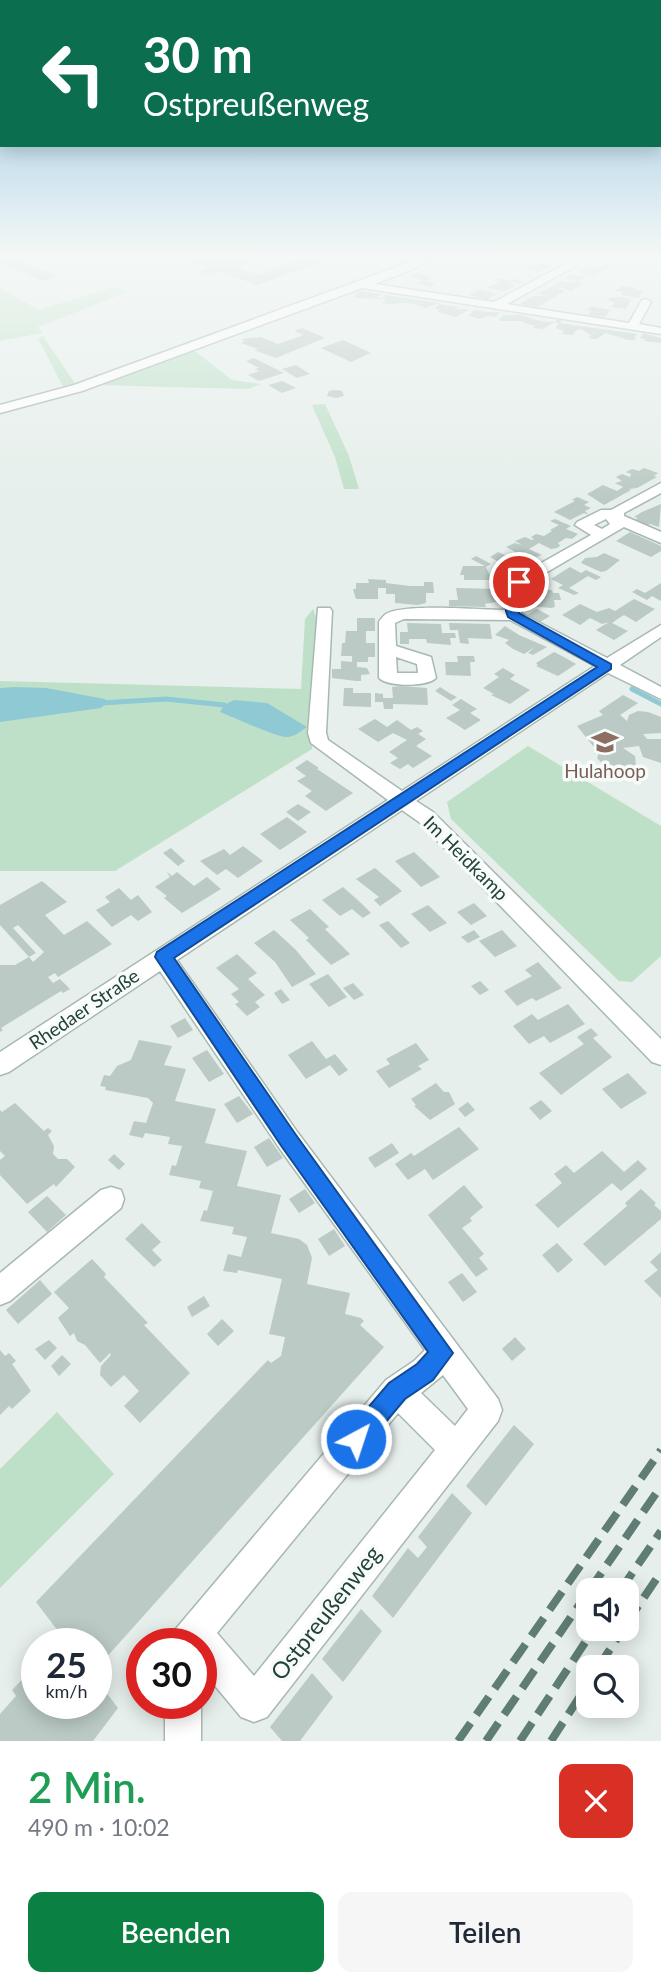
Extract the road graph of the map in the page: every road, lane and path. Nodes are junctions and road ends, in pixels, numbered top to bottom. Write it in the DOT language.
graph roads {
  1 [pos="213,339"];
  2 [pos="0,409"];
  3 [pos="661,487"];
  4 [pos="617,518"];
  5 [pos="661,538"];
  6 [pos="324,611"];
  7 [pos="513,615"];
  8 [pos="661,630"];
  9 [pos="387,649"];
  10 [pos="606,666"];
  11 [pos="661,694"];
  12 [pos="402,800"];
  13 [pos="163,957"];
  14 [pos="661,1055"];
  15 [pos="0,1065"];
  16 [pos="111,1199"];
  17 [pos="0,1291"];
  18 [pos="442,1353"];
  19 [pos="397,1391"];
  20 [pos="456,1449"];
  21 [pos="198,1628"];
  22 [pos="217,1666"];
  23 [pos="183,1719"];
  24 [pos="183,1741"];
  1 -- 2 [label="street"];
  3 -- 4 [label="street"];
  4 -- 5 [label="street"];
  4 -- 7 [label="street"];
  6 -- 12 [label="street, Im Heidkamp"];
  7 -- 9 [label="street"];
  7 -- 10 [label="street"];
  8 -- 10 [label="street, Rhedaer Straße"];
  10 -- 11 [label="street"];
  10 -- 12 [label="street, Rhedaer Straße"];
  12 -- 13 [label="street, Rhedaer Straße"];
  12 -- 14 [label="street, Im Heidkamp"];
  13 -- 15 [label="street, Rhedaer Straße"];
  13 -- 18 [label="street, Ostpreußenweg"];
  16 -- 17 [label="street"];
  18 -- 19 [label="street, Ostpreußenweg"];
  18 -- 20 [label="street, Ostpreußenweg"];
  19 -- 20 [label="street"];
  19 -- 21 [label="street, Ostpreußenweg"];
  20 -- 22 [label="street, Ostpreußenweg"];
  23 -- 24 [label="street"];
}
